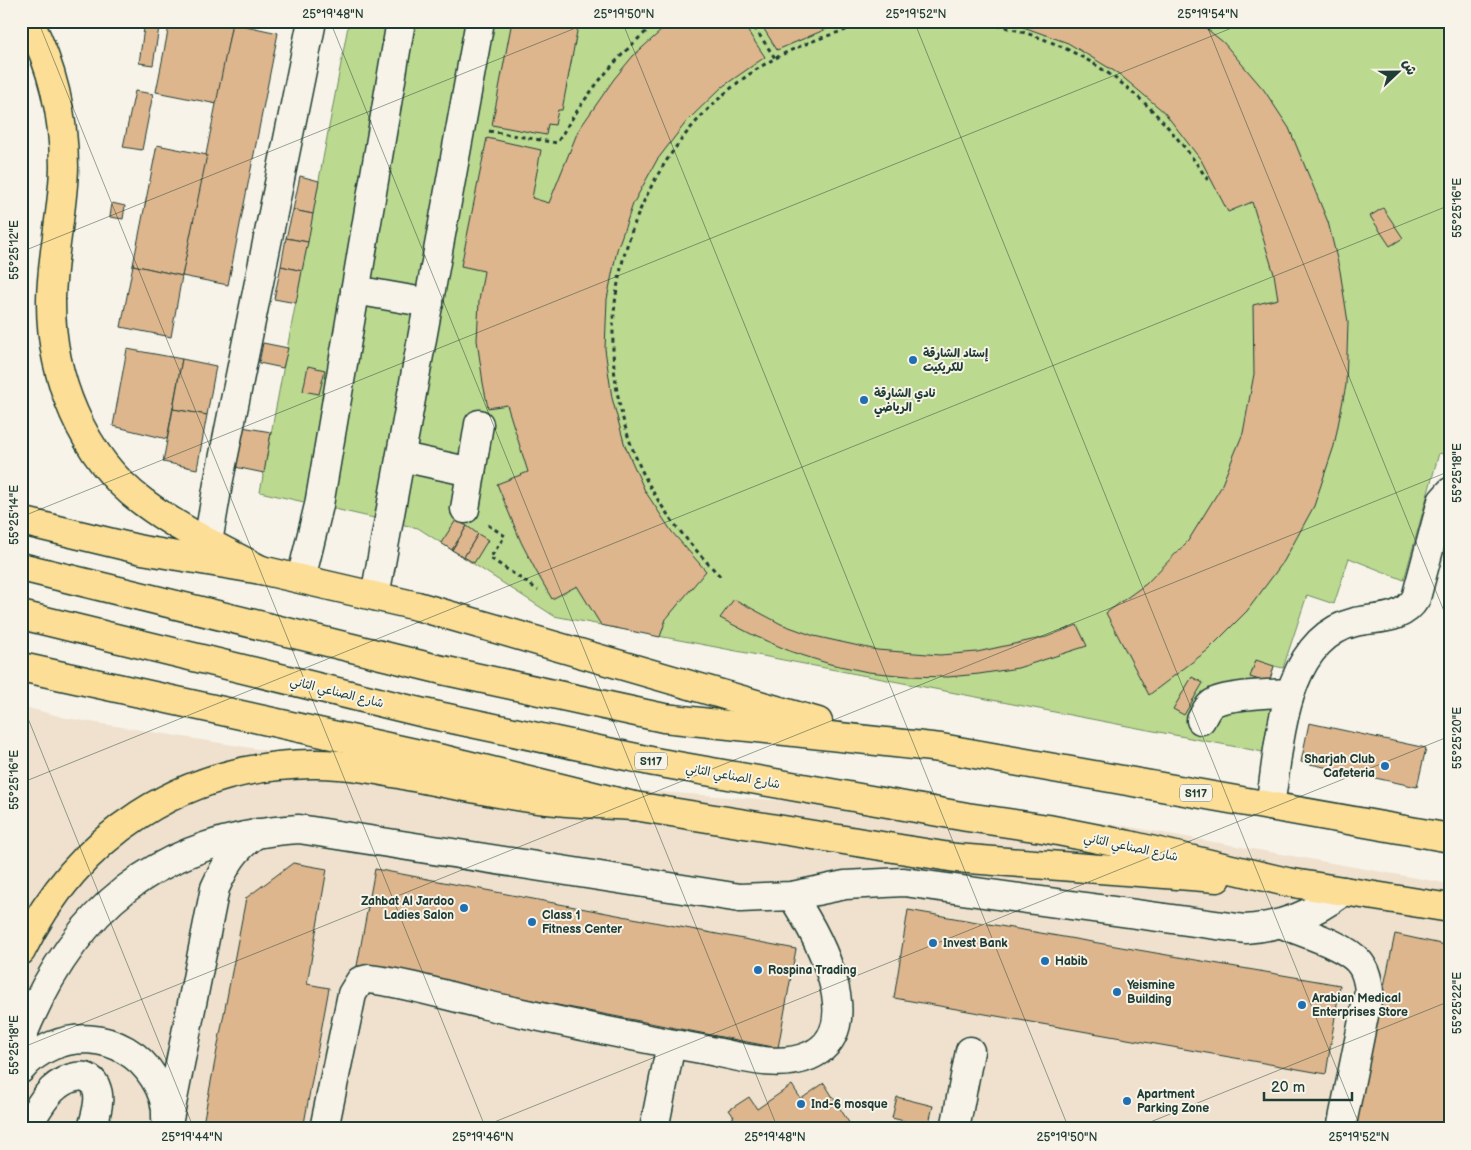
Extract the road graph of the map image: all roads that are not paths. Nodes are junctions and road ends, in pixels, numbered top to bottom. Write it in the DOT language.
graph roads {
  1 [pos="30,21"];
  2 [pos="312,21"];
  3 [pos="401,21"];
  4 [pos="480,21"];
  5 [pos="355,290"];
  6 [pos="429,303"];
  7 [pos="479,424"];
  8 [pos="402,457"];
  9 [pos="471,472"];
  10 [pos="1450,492"];
  11 [pos="465,509"];
  12 [pos="21,521"];
  13 [pos="208,542"];
  14 [pos="21,567"];
  15 [pos="261,570"];
  16 [pos="302,579"];
  17 [pos="375,596"];
  18 [pos="21,615"];
  19 [pos="21,667"];
  20 [pos="1289,694"];
  21 [pos="1201,720"];
  22 [pos="941,748"];
  23 [pos="634,806"];
  24 [pos="1270,806"];
  25 [pos="260,832"];
  26 [pos="1448,836"];
  27 [pos="1287,882"];
  28 [pos="1344,891"];
  29 [pos="792,896"];
  30 [pos="1450,908"];
  31 [pos="1282,924"];
  32 [pos="21,951"];
  33 [pos="21,1039"];
  34 [pos="671,1044"];
  35 [pos="970,1050"];
  36 [pos="21,1069"];
  37 [pos="25,1129"];
  38 [pos="92,1129"];
  39 [pos="166,1129"];
  40 [pos="324,1129"];
  41 [pos="654,1129"];
  42 [pos="956,1129"];
  43 [pos="1341,1129"];
  1 -- 13 [label="main road"];
  2 -- 13 [label="street"];
  3 -- 5 [label="street"];
  4 -- 6 [label="street"];
  5 -- 6 [label="street"];
  5 -- 16 [label="street"];
  6 -- 8 [label="street"];
  7 -- 9 [label="street"];
  8 -- 9 [label="street"];
  8 -- 17 [label="street"];
  9 -- 11 [label="street"];
  10 -- 20 [label="street"];
  12 -- 15 [label="main road"];
  13 -- 15 [label="main road"];
  14 -- 22 [label="main road, S117"];
  15 -- 16 [label="main road"];
  16 -- 17 [label="main road"];
  17 -- 22 [label="main road"];
  18 -- 27 [label="main road, شارع الصناعي الثاني / S117"];
  19 -- 23 [label="main road"];
  20 -- 21 [label="street"];
  20 -- 24 [label="street"];
  22 -- 24 [label="main road, S117"];
  23 -- 27 [label="main road"];
  23 -- 32 [label="main road"];
  24 -- 26 [label="main road, S117"];
  25 -- 29 [label="street"];
  25 -- 33 [label="street"];
  25 -- 39 [label="street"];
  27 -- 28 [label="main road, شارع الصناعي الثاني / S117"];
  28 -- 30 [label="main road, شارع الصناعي الثاني / S117"];
  28 -- 31 [label="street"];
  29 -- 31 [label="street"];
  29 -- 34 [label="street"];
  31 -- 43 [label="street"];
  34 -- 40 [label="street"];
  34 -- 41 [label="street"];
  35 -- 42 [label="street"];
  36 -- 39 [label="street"];
  37 -- 38 [label="street"];
}
